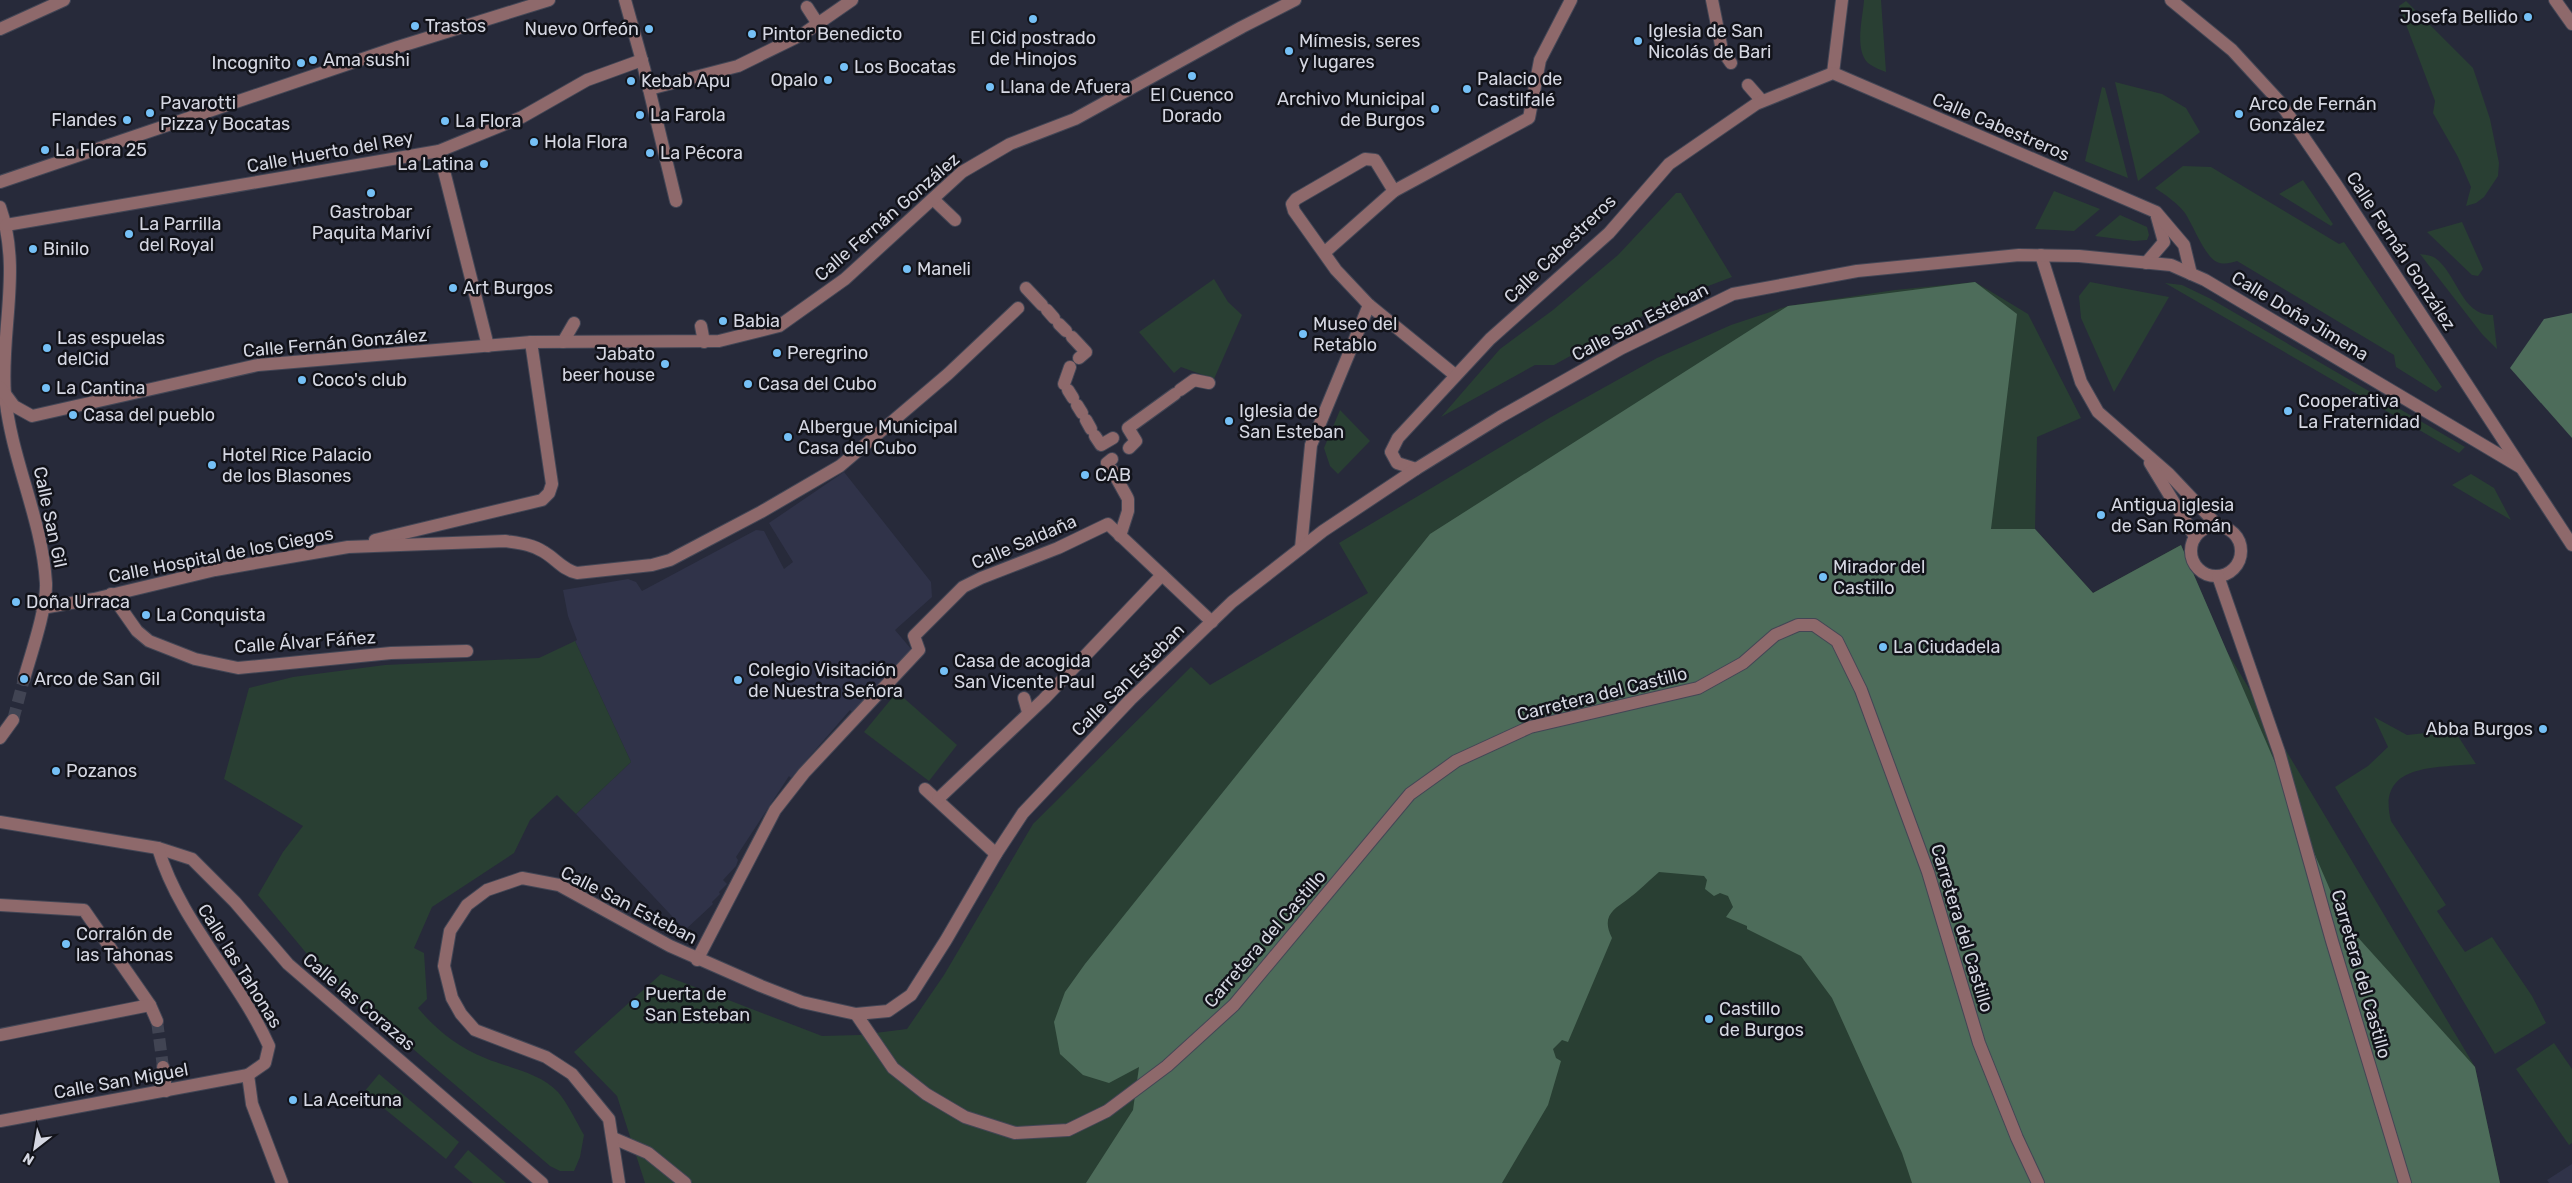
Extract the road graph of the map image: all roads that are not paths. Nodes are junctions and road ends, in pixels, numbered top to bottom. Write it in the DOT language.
graph roads {
  1 [pos="64,0"];
  2 [pos="549,0"];
  3 [pos="625,0"];
  4 [pos="852,0"];
  5 [pos="1296,0"];
  6 [pos="1571,0"];
  7 [pos="1712,0"];
  8 [pos="1842,0"];
  9 [pos="2171,0"];
  10 [pos="2554,0"];
  11 [pos="807,7"];
  12 [pos="818,24"];
  13 [pos="2572,24"];
  14 [pos="0,29"];
  15 [pos="642,60"];
  16 [pos="1730,63"];
  17 [pos="1833,73"];
  18 [pos="1748,85"];
  19 [pos="649,89"];
  20 [pos="1762,101"];
  21 [pos="439,151"];
  22 [pos="0,182"];
  23 [pos="1394,191"];
  24 [pos="934,200"];
  25 [pos="676,201"];
  26 [pos="0,207"];
  27 [pos="2156,212"];
  28 [pos="955,220"];
  29 [pos="6,225"];
  30 [pos="1324,253"];
  31 [pos="2041,256"];
  32 [pos="2146,263"];
  33 [pos="2191,274"];
  34 [pos="1370,306"];
  35 [pos="574,323"];
  36 [pos="701,326"];
  37 [pos="531,342"];
  38 [pos="563,342"];
  39 [pos="704,342"];
  40 [pos="488,346"];
  41 [pos="1079,358"];
  42 [pos="1070,367"];
  43 [pos="1455,376"];
  44 [pos="1209,383"];
  45 [pos="2,390"];
  46 [pos="1120,433"];
  47 [pos="2145,455"];
  48 [pos="2520,468"];
  49 [pos="1416,469"];
  50 [pos="2219,527"];
  51 [pos="1120,536"];
  52 [pos="2195,538"];
  53 [pos="2572,545"];
  54 [pos="348,547"];
  55 [pos="1301,548"];
  56 [pos="1162,574"];
  57 [pos="2218,576"];
  58 [pos="112,594"];
  59 [pos="42,608"];
  60 [pos="1212,622"];
  61 [pos="467,651"];
  62 [pos="24,679"];
  63 [pos="1024,698"];
  64 [pos="1028,712"];
  65 [pos="13,720"];
  66 [pos="0,738"];
  67 [pos="925,789"];
  68 [pos="938,799"];
  69 [pos="0,822"];
  70 [pos="158,848"];
  71 [pos="996,854"];
  72 [pos="0,906"];
  73 [pos="697,960"];
  74 [pos="150,1005"];
  75 [pos="856,1014"];
  76 [pos="157,1022"];
  77 [pos="0,1035"];
  78 [pos="163,1067"];
  79 [pos="248,1076"];
  80 [pos="166,1091"];
  81 [pos="0,1121"];
  82 [pos="613,1138"];
  83 [pos="282,1183"];
  84 [pos="542,1183"];
  85 [pos="619,1183"];
  86 [pos="685,1183"];
  87 [pos="2038,1183"];
  88 [pos="2405,1183"];
  1 -- 14 [label="street"];
  2 -- 22 [label="street"];
  3 -- 15 [label="street"];
  4 -- 12 [label="street"];
  5 -- 24 [label="street, Calle Fernán González"];
  6 -- 23 [label="street"];
  7 -- 16 [label="street"];
  8 -- 17 [label="street"];
  9 -- 48 [label="street, Calle Fernán González"];
  10 -- 13 [label="street"];
  11 -- 12 [label="street"];
  12 -- 19 [label="street"];
  15 -- 19 [label="street"];
  15 -- 21 [label="street, Calle Huerto del Rey"];
  17 -- 20 [label="street, Calle Cabestreros"];
  17 -- 27 [label="street, Calle Cabestreros"];
  18 -- 20 [label="street"];
  19 -- 25 [label="street"];
  20 -- 43 [label="street, Calle Cabestreros"];
  21 -- 29 [label="street, Calle Huerto del Rey"];
  21 -- 40 [label="street"];
  23 -- 30 [label="street"];
  23 -- 30 [label="street"];
  24 -- 28 [label="street"];
  24 -- 39 [label="street, Calle Fernán González"];
  26 -- 29 [label="street, Calle San Gil"];
  27 -- 32 [label="street"];
  27 -- 33 [label="street, Calle Cabestreros"];
  29 -- 45 [label="street, Calle San Gil"];
  30 -- 34 [label="street"];
  31 -- 32 [label="street, Calle Doña Jimena"];
  31 -- 47 [label="street"];
  31 -- 49 [label="street, Calle San Esteban"];
  32 -- 33 [label="street, Calle Doña Jimena"];
  33 -- 48 [label="street, Calle Doña Jimena"];
  34 -- 43 [label="street"];
  34 -- 55 [label="street"];
  35 -- 38 [label="street"];
  36 -- 39 [label="street"];
  37 -- 38 [label="street, Calle Fernán González"];
  37 -- 40 [label="street, Calle Fernán González"];
  37 -- 54 [label="street, Calle Hospital de los Ciegos"];
  38 -- 39 [label="street, Calle Fernán González"];
  40 -- 45 [label="street, Calle Fernán González"];
  41 -- 54 [label="street, Calle Hospital de los Ciegos"];
  42 -- 46 [label="street"];
  43 -- 49 [label="street, Calle Cabestreros"];
  44 -- 46 [label="street"];
  45 -- 59 [label="street, Calle San Gil"];
  46 -- 51 [label="street"];
  47 -- 50 [label="street"];
  47 -- 52 [label="street"];
  48 -- 53 [label="street, Calle Fernán González"];
  49 -- 55 [label="street, Calle San Esteban"];
  50 -- 52 [label="street"];
  50 -- 57 [label="street"];
  51 -- 56 [label="street, Calle Saldaña"];
  51 -- 73 [label="street, Calle Saldaña"];
  52 -- 57 [label="street"];
  54 -- 58 [label="street, Calle Hospital de los Ciegos"];
  55 -- 60 [label="street, Calle San Esteban"];
  56 -- 60 [label="street, Calle Saldaña"];
  56 -- 64 [label="street"];
  57 -- 88 [label="street, Carretera del Castillo"];
  58 -- 59 [label="street, Calle Hospital de los Ciegos"];
  58 -- 61 [label="street, Calle Álvar Fáñez"];
  59 -- 62 [label="street, Calle San Gil"];
  60 -- 71 [label="street, Calle San Esteban"];
  63 -- 64 [label="street"];
  64 -- 68 [label="street"];
  65 -- 66 [label="street"];
  67 -- 68 [label="street"];
  68 -- 71 [label="street"];
  69 -- 70 [label="street, Calle las Corazas"];
  70 -- 79 [label="street, Calle las Tahonas"];
  70 -- 84 [label="street, Calle las Corazas"];
  71 -- 75 [label="street, Calle San Esteban"];
  72 -- 74 [label="street"];
  73 -- 75 [label="street, Calle San Esteban"];
  73 -- 82 [label="street, Calle San Esteban"];
  74 -- 76 [label="street"];
  74 -- 77 [label="street"];
  75 -- 87 [label="street, Carretera del Castillo"];
  78 -- 80 [label="street"];
  79 -- 80 [label="street, Calle San Miguel"];
  79 -- 83 [label="street"];
  80 -- 81 [label="street, Calle San Miguel"];
  82 -- 85 [label="street, Calle San Esteban"];
  82 -- 86 [label="street"];
}
